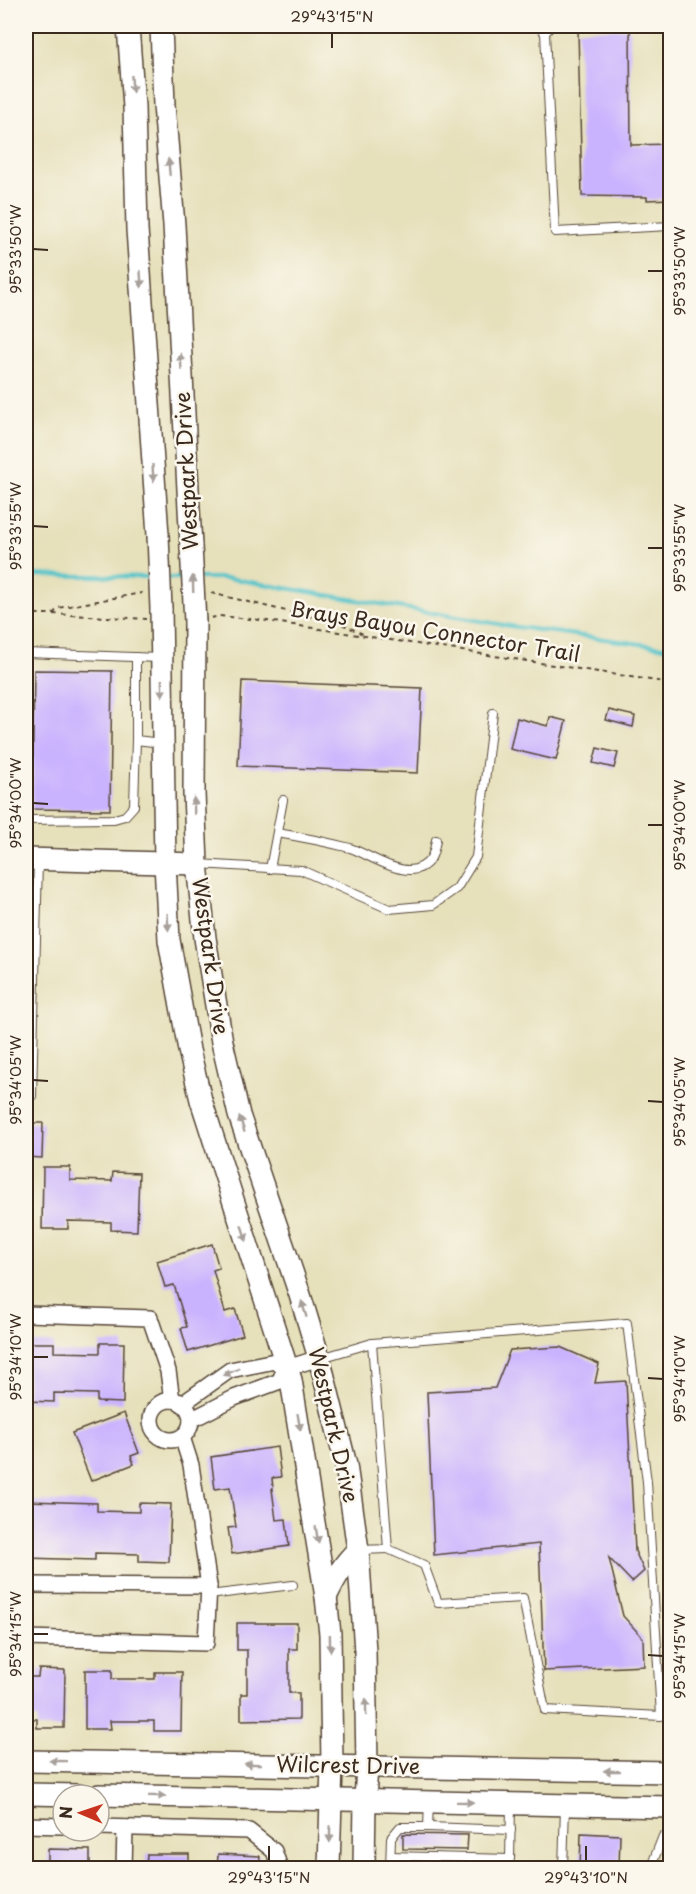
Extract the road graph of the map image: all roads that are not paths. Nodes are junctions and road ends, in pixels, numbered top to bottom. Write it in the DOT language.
graph roads {
  1 [pos="128,26"];
  2 [pos="161,26"];
  3 [pos="539,26"];
  4 [pos="551,26"];
  5 [pos="545,33"];
  6 [pos="670,226"];
  7 [pos="26,653"];
  8 [pos="136,657"];
  9 [pos="162,658"];
  10 [pos="493,713"];
  11 [pos="136,740"];
  12 [pos="163,743"];
  13 [pos="283,800"];
  14 [pos="26,820"];
  15 [pos="277,833"];
  16 [pos="436,840"];
  17 [pos="32,860"];
  18 [pos="165,863"];
  19 [pos="197,864"];
  20 [pos="270,868"];
  21 [pos="222,1042"];
  22 [pos="189,1050"];
  23 [pos="32,1096"];
  24 [pos="265,1196"];
  25 [pos="235,1206"];
  26 [pos="26,1314"];
  27 [pos="372,1343"];
  28 [pos="319,1358"];
  29 [pos="286,1368"];
  30 [pos="177,1402"];
  31 [pos="191,1420"];
  32 [pos="183,1437"];
  33 [pos="388,1549"];
  34 [pos="358,1550"];
  35 [pos="26,1585"];
  36 [pos="293,1585"];
  37 [pos="209,1590"];
  38 [pos="327,1597"];
  39 [pos="26,1638"];
  40 [pos="26,1761"];
  41 [pos="332,1765"];
  42 [pos="367,1766"];
  43 [pos="670,1772"];
  44 [pos="26,1794"];
  45 [pos="51,1794"];
  46 [pos="111,1795"];
  47 [pos="331,1799"];
  48 [pos="365,1800"];
  49 [pos="429,1801"];
  50 [pos="511,1803"];
  51 [pos="565,1804"];
  52 [pos="670,1807"];
  53 [pos="26,1825"];
  54 [pos="51,1826"];
  55 [pos="111,1827"];
  56 [pos="428,1827"];
  57 [pos="125,1828"];
  58 [pos="511,1830"];
  59 [pos="670,1835"];
  60 [pos="391,1856"];
  61 [pos="364,1868"];
  62 [pos="390,1868"];
  63 [pos="124,1869"];
  64 [pos="280,1869"];
  65 [pos="329,1869"];
  66 [pos="563,1869"];
  67 [pos="655,1869"];
  1 -- 9 [label="main road, Westpark Drive, one-way, bridge"];
  19 -- 2 [label="main road, Westpark Drive, one-way, bridge"];
  3 -- 5 [label="lane"];
  4 -- 5 [label="lane"];
  5 -- 6 [label="lane"];
  7 -- 8 [label="lane"];
  8 -- 9 [label="lane"];
  8 -- 11 [label="lane"];
  9 -- 12 [label="main road, Westpark Drive, one-way"];
  10 -- 20 [label="lane"];
  11 -- 12 [label="lane"];
  11 -- 14 [label="lane"];
  12 -- 18 [label="main road, Westpark Drive"];
  13 -- 15 [label="lane"];
  15 -- 16 [label="lane"];
  15 -- 20 [label="lane"];
  17 -- 18 [label="main road"];
  17 -- 23 [label="lane"];
  18 -- 19 [label="main road"];
  18 -- 22 [label="main road, Westpark Drive, one-way"];
  19 -- 20 [label="lane"];
  19 -- 21 [label="main road, Westpark Drive"];
  21 -- 22 [label="main road"];
  24 -- 21 [label="main road, Westpark Drive, one-way"];
  22 -- 25 [label="main road, Westpark Drive"];
  24 -- 25 [label="main road"];
  28 -- 24 [label="main road, Westpark Drive, one-way"];
  25 -- 29 [label="main road, Westpark Drive, one-way"];
  26 -- 30 [label="street"];
  27 -- 28 [label="lane"];
  27 -- 33 [label="lane"];
  27 -- 33 [label="lane"];
  28 -- 29 [label="street"];
  28 -- 34 [label="main road, Westpark Drive"];
  29 -- 30 [label="street, one-way"];
  29 -- 31 [label="street"];
  29 -- 38 [label="main road, Westpark Drive, one-way"];
  30 -- 31 [label="street"];
  30 -- 32 [label="street"];
  31 -- 32 [label="street"];
  32 -- 37 [label="street"];
  33 -- 34 [label="lane"];
  34 -- 38 [label="main road"];
  42 -- 34 [label="main road, Westpark Drive, one-way"];
  35 -- 37 [label="street"];
  36 -- 37 [label="lane"];
  37 -- 39 [label="street"];
  38 -- 41 [label="main road, Westpark Drive, one-way"];
  41 -- 40 [label="main road, Wilcrest Drive, one-way"];
  41 -- 42 [label="main road, Wilcrest Drive"];
  41 -- 47 [label="main road, Westpark Drive"];
  43 -- 42 [label="main road, Wilcrest Drive, one-way"];
  42 -- 48 [label="main road, Westpark Drive"];
  44 -- 45 [label="main road"];
  46 -- 47 [label="main road, Wilcrest Drive, one-way"];
  47 -- 48 [label="main road, Wilcrest Drive"];
  47 -- 65 [label="main road, Westpark Drive, one-way"];
  48 -- 49 [label="main road, Wilcrest Drive"];
  48 -- 61 [label="main road, Westpark Drive"];
  49 -- 50 [label="main road, Wilcrest Drive, one-way"];
  49 -- 56 [label="lane"];
  50 -- 51 [label="main road, Wilcrest Drive"];
  50 -- 58 [label="lane"];
  51 -- 52 [label="main road, Wilcrest Drive"];
  51 -- 66 [label="lane"];
  53 -- 54 [label="street"];
  55 -- 57 [label="street"];
  56 -- 58 [label="lane"];
  56 -- 60 [label="lane"];
  57 -- 63 [label="street"];
  57 -- 64 [label="street"];
  58 -- 60 [label="lane"];
  59 -- 67 [label="lane"];
  60 -- 62 [label="lane"];
  61 -- 62 [label="lane"];
}
